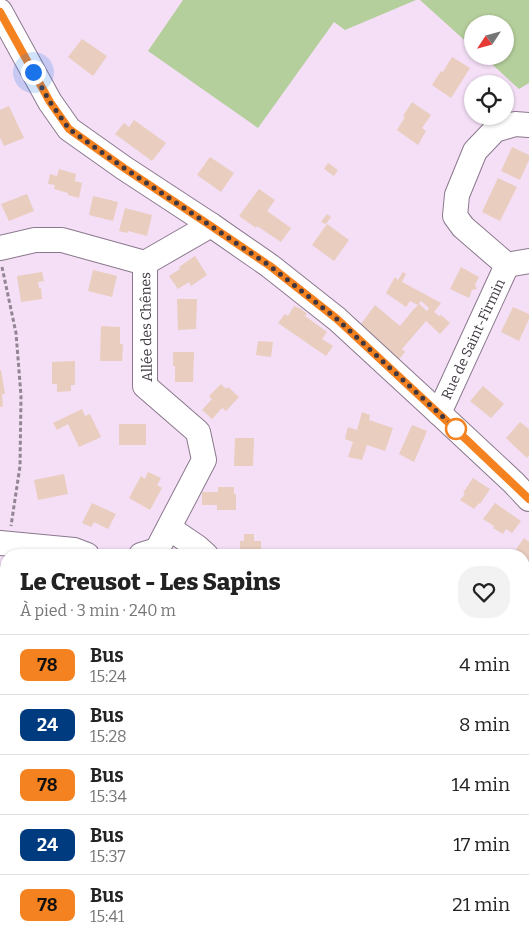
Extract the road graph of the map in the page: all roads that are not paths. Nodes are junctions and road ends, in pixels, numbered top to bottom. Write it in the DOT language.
graph roads {
  1 [pos="10,0"];
  2 [pos="0,6"];
  3 [pos="0,12"];
  4 [pos="529,125"];
  5 [pos="211,226"];
  6 [pos="1,258"];
  7 [pos="145,263"];
  8 [pos="518,263"];
  9 [pos="439,413"];
  10 [pos="529,499"];
  11 [pos="169,528"];
  12 [pos="4,544"];
  13 [pos="62,549"];
  14 [pos="158,549"];
  15 [pos="199,549"];
  1 -- 2 [label="street"];
  3 -- 5 [label="street, Rue de Saint-Firmin"];
  4 -- 8 [label="street, Rue de Saint-Firmin"];
  5 -- 7 [label="street, Allée des Chênes"];
  5 -- 9 [label="street, Rue de Saint-Firmin"];
  6 -- 7 [label="street, Allée des Chênes"];
  7 -- 11 [label="street, Allée des Chênes"];
  8 -- 9 [label="street, Rue de Saint-Firmin"];
  9 -- 10 [label="street, Rue de Saint-Firmin"];
  11 -- 14 [label="street, Allée des Chênes"];
  11 -- 15 [label="street"];
  12 -- 13 [label="street"];
}
